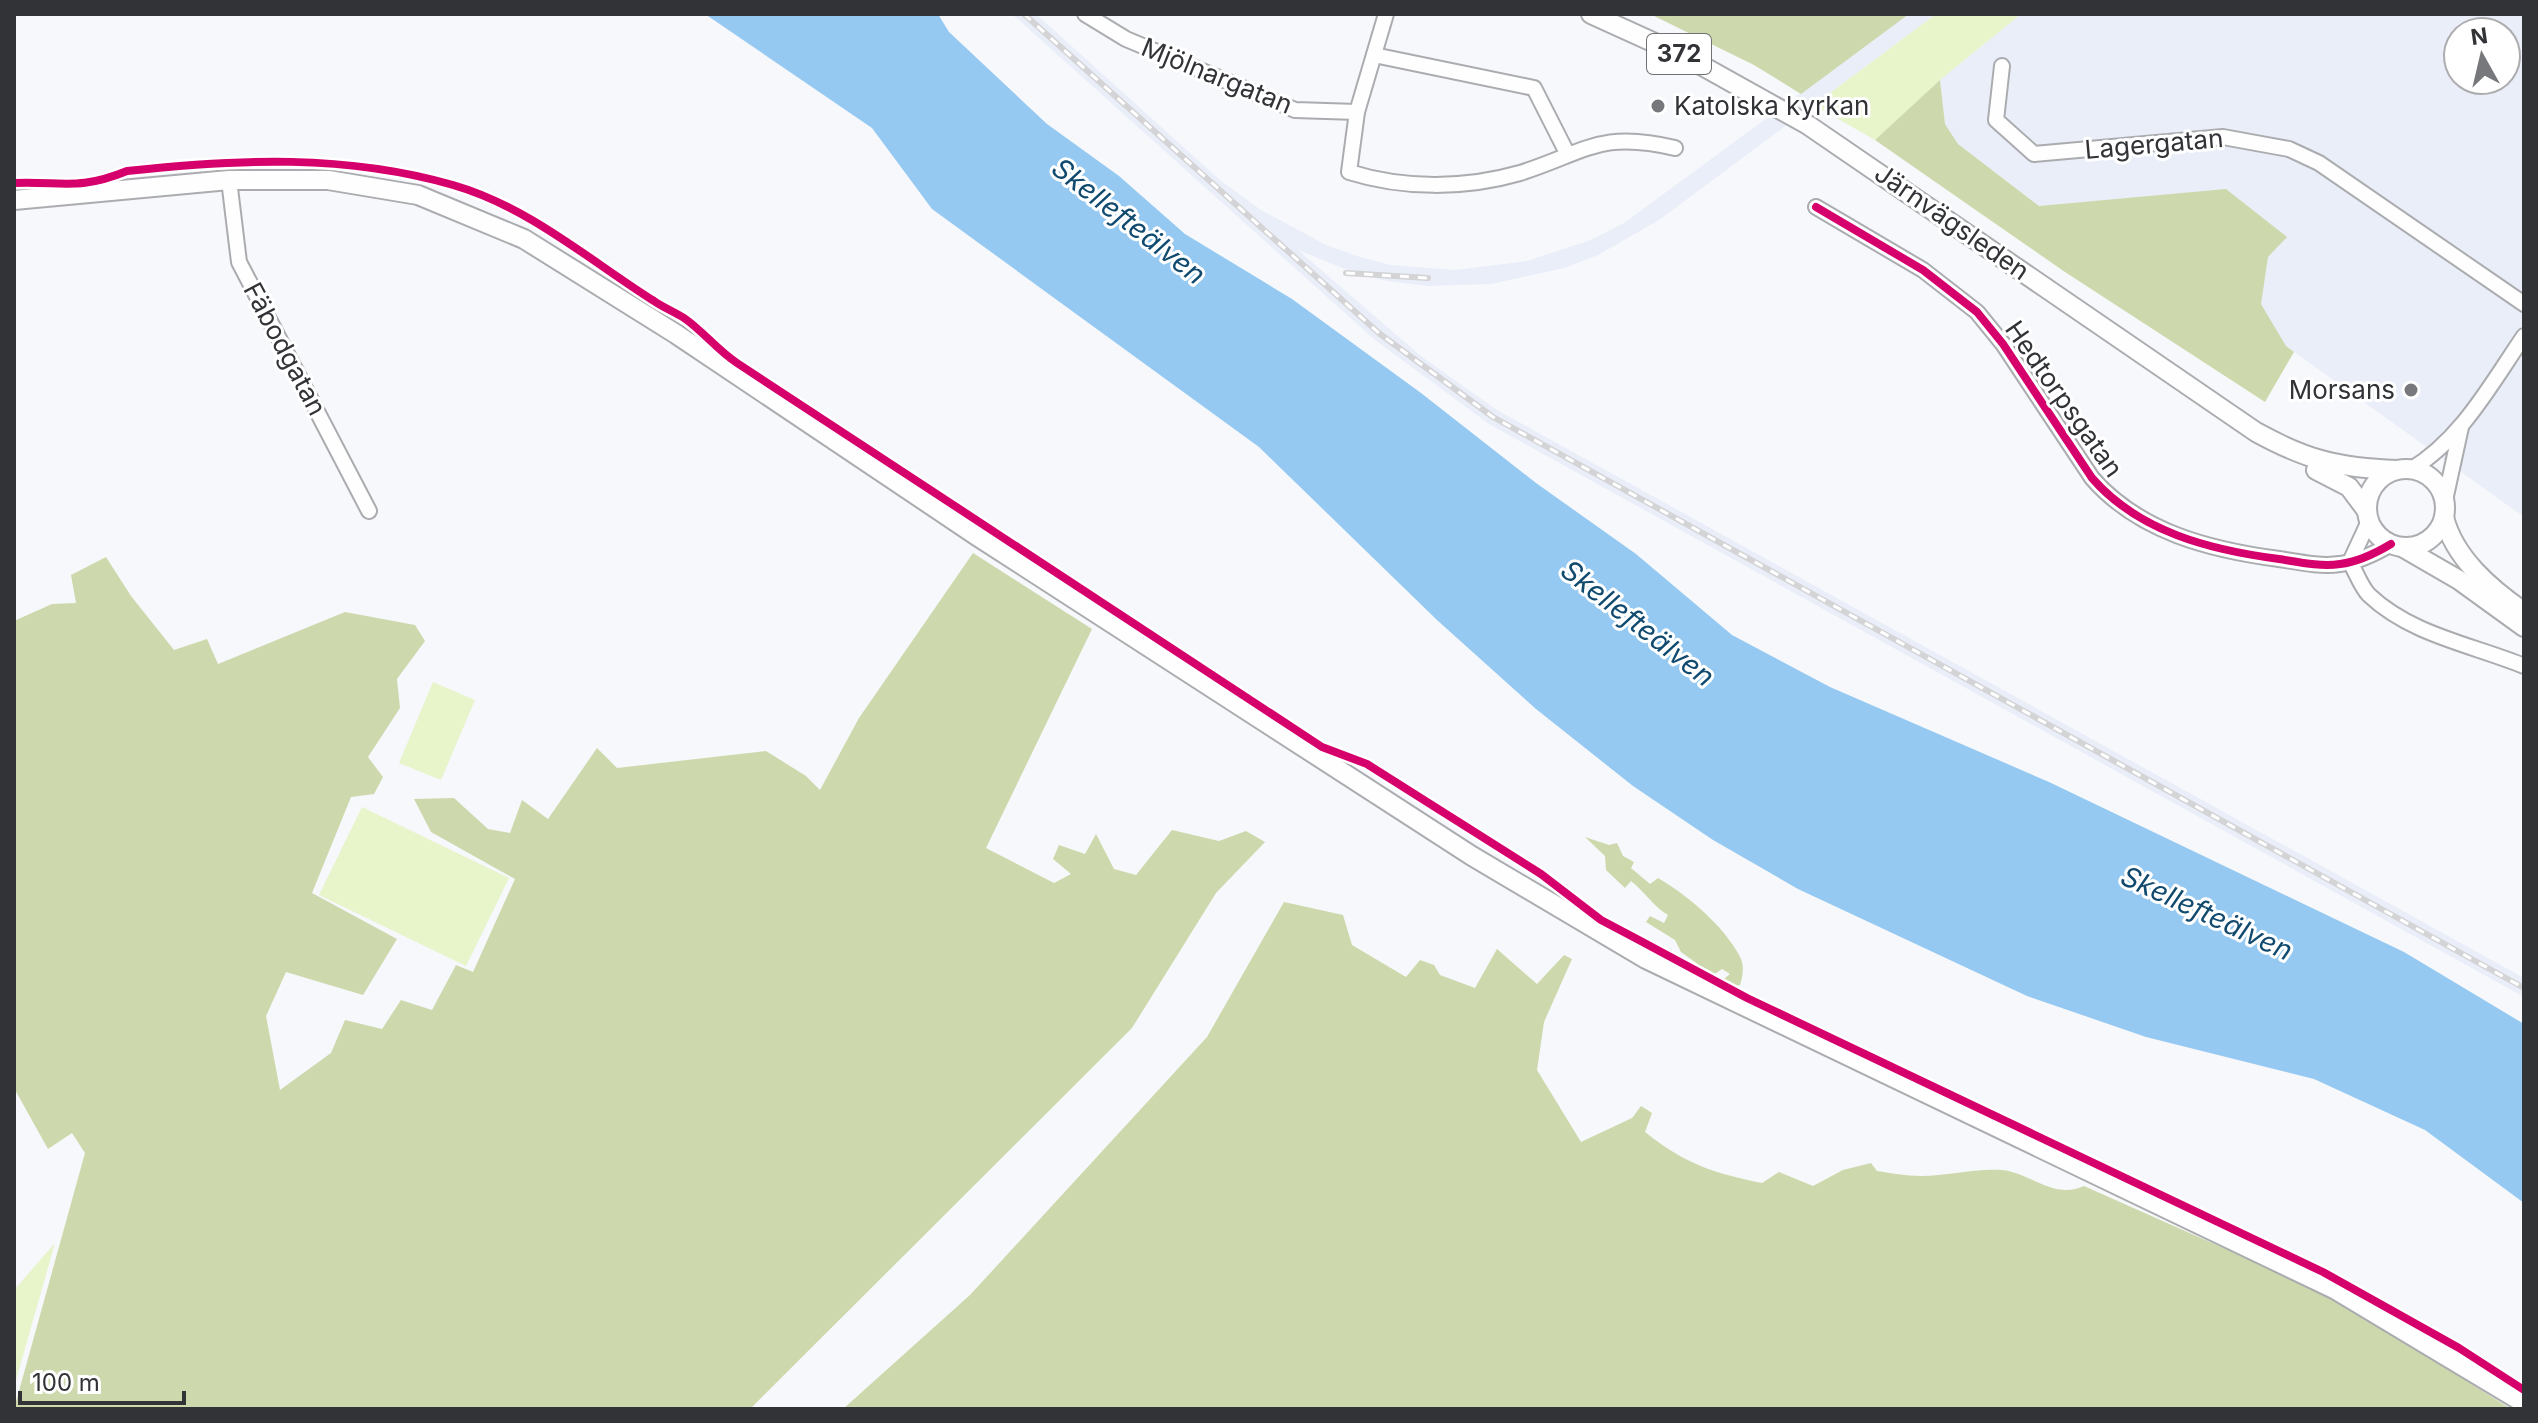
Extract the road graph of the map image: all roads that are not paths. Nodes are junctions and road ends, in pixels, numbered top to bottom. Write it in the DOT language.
graph roads {
  1 [pos="1085,14"];
  2 [pos="1386,14"];
  3 [pos="1591,14"];
  4 [pos="1374,55"];
  5 [pos="2002,66"];
  6 [pos="1357,112"];
  7 [pos="1675,148"];
  8 [pos="1567,153"];
  9 [pos="229,180"];
  10 [pos="14,200"];
  11 [pos="1816,207"];
  12 [pos="2524,304"];
  13 [pos="2524,336"];
  14 [pos="2461,427"];
  15 [pos="2299,456"];
  16 [pos="2404,470"];
  17 [pos="369,511"];
  18 [pos="2444,511"];
  19 [pos="2368,516"];
  20 [pos="2396,545"];
  21 [pos="2350,562"];
  22 [pos="2524,612"];
  23 [pos="2524,627"];
  24 [pos="2524,666"];
  25 [pos="2524,1403"];
  1 -- 6 [label="street, Mjölnargatan"];
  2 -- 4 [label="street"];
  3 -- 15 [label="main road, Järnvägsleden / 372"];
  4 -- 6 [label="street"];
  4 -- 8 [label="street"];
  5 -- 12 [label="street, Lagergatan"];
  6 -- 8 [label="street"];
  7 -- 8 [label="street"];
  9 -- 10 [label="main road"];
  9 -- 17 [label="street, Fäbodgatan"];
  9 -- 25 [label="main road"];
  11 -- 21 [label="street, Hedtorpsgatan"];
  13 -- 14 [label="street"];
  14 -- 16 [label="street"];
  14 -- 18 [label="street"];
  15 -- 16 [label="main road, Järnvägsleden"];
  15 -- 19 [label="main road, Järnvägsleden"];
  16 -- 18 [label="main road"];
  16 -- 19 [label="main road"];
  18 -- 20 [label="main road"];
  18 -- 22 [label="main road"];
  19 -- 20 [label="main road"];
  19 -- 21 [label="street"];
  20 -- 21 [label="street"];
  20 -- 23 [label="main road"];
  21 -- 24 [label="street"];
}
